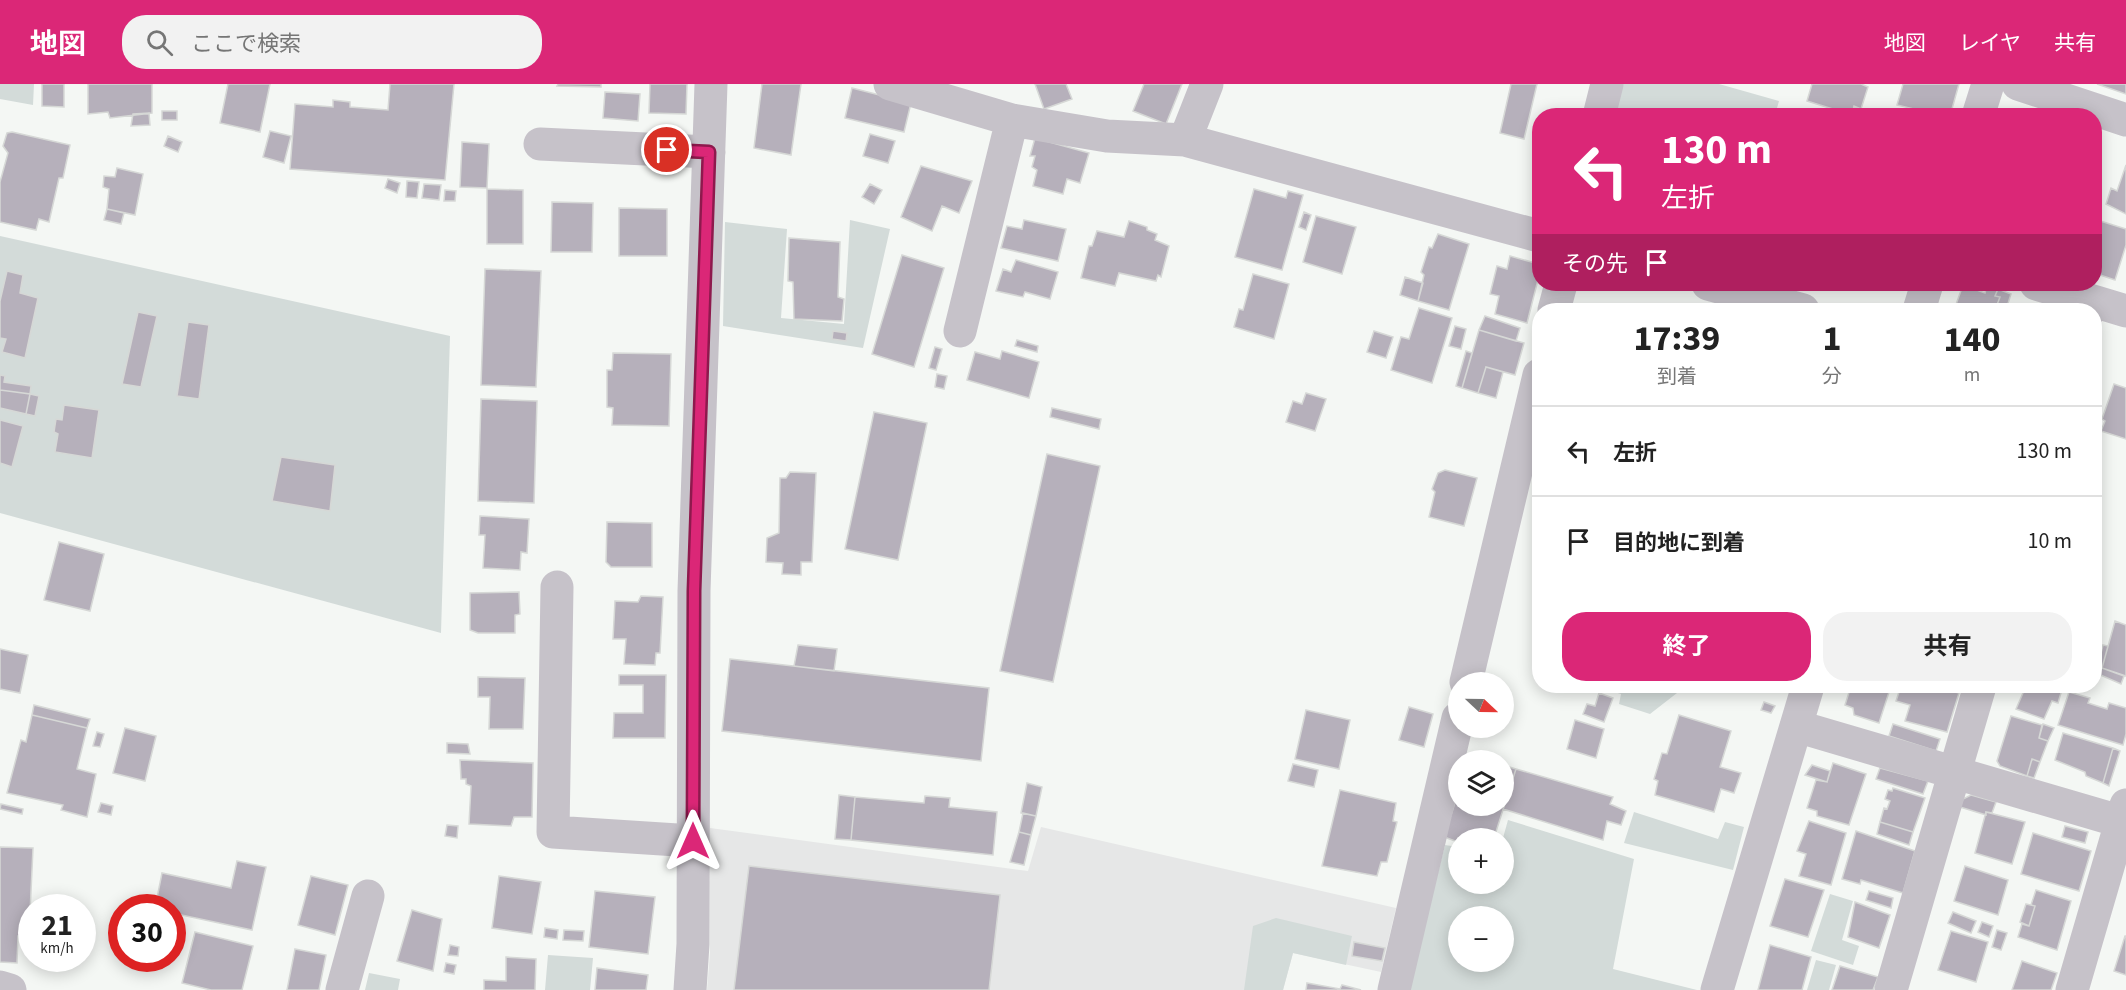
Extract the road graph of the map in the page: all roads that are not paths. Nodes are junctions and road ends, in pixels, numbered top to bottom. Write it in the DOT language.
graph roads {
  1 [pos="711,84"];
  2 [pos="890,84"];
  3 [pos="1207,84"];
  4 [pos="1607,84"];
  5 [pos="1988,84"];
  6 [pos="2019,84"];
  7 [pos="1601,108"];
  8 [pos="1980,108"];
  9 [pos="2090,108"];
  10 [pos="2102,112"];
  11 [pos="1012,120"];
  12 [pos="2126,120"];
  13 [pos="1185,140"];
  14 [pos="540,144"];
  15 [pos="709,152"];
  16 [pos="1532,234"];
  17 [pos="1734,291"];
  18 [pos="2054,291"];
  19 [pos="1777,303"];
  20 [pos="2084,303"];
  21 [pos="2102,307"];
  22 [pos="2126,311"];
  23 [pos="960,331"];
  24 [pos="1532,404"];
  25 [pos="557,587"];
  26 [pos="1468,672"];
  27 [pos="1806,693"];
  28 [pos="1978,693"];
  29 [pos="1796,726"];
  30 [pos="1453,738"];
  31 [pos="1954,774"];
  32 [pos="2124,816"];
  33 [pos="693,841"];
  34 [pos="368,896"];
  35 [pos="0,987"];
  36 [pos="10,990"];
  37 [pos="342,990"];
  38 [pos="690,990"];
  39 [pos="1394,990"];
  40 [pos="1717,990"];
  41 [pos="1891,990"];
  42 [pos="2072,990"];
  1 -- 15 [label="street"];
  2 -- 11 [label="street"];
  3 -- 13 [label="street"];
  4 -- 7 [label="street"];
  5 -- 8 [label="street"];
  6 -- 9 [label="street"];
  10 -- 12 [label="street"];
  11 -- 13 [label="street"];
  11 -- 23 [label="street"];
  13 -- 16 [label="street"];
  14 -- 15 [label="street"];
  15 -- 33 [label="street"];
  17 -- 19 [label="street"];
  18 -- 20 [label="street"];
  21 -- 22 [label="street"];
  24 -- 26 [label="street"];
  25 -- 33 [label="street"];
  27 -- 29 [label="street"];
  28 -- 31 [label="street"];
  29 -- 31 [label="street"];
  29 -- 40 [label="street"];
  30 -- 39 [label="street"];
  31 -- 32 [label="street"];
  31 -- 41 [label="street"];
  32 -- 42 [label="street"];
  33 -- 38 [label="street"];
  34 -- 37 [label="street"];
  35 -- 36 [label="street"];
}
